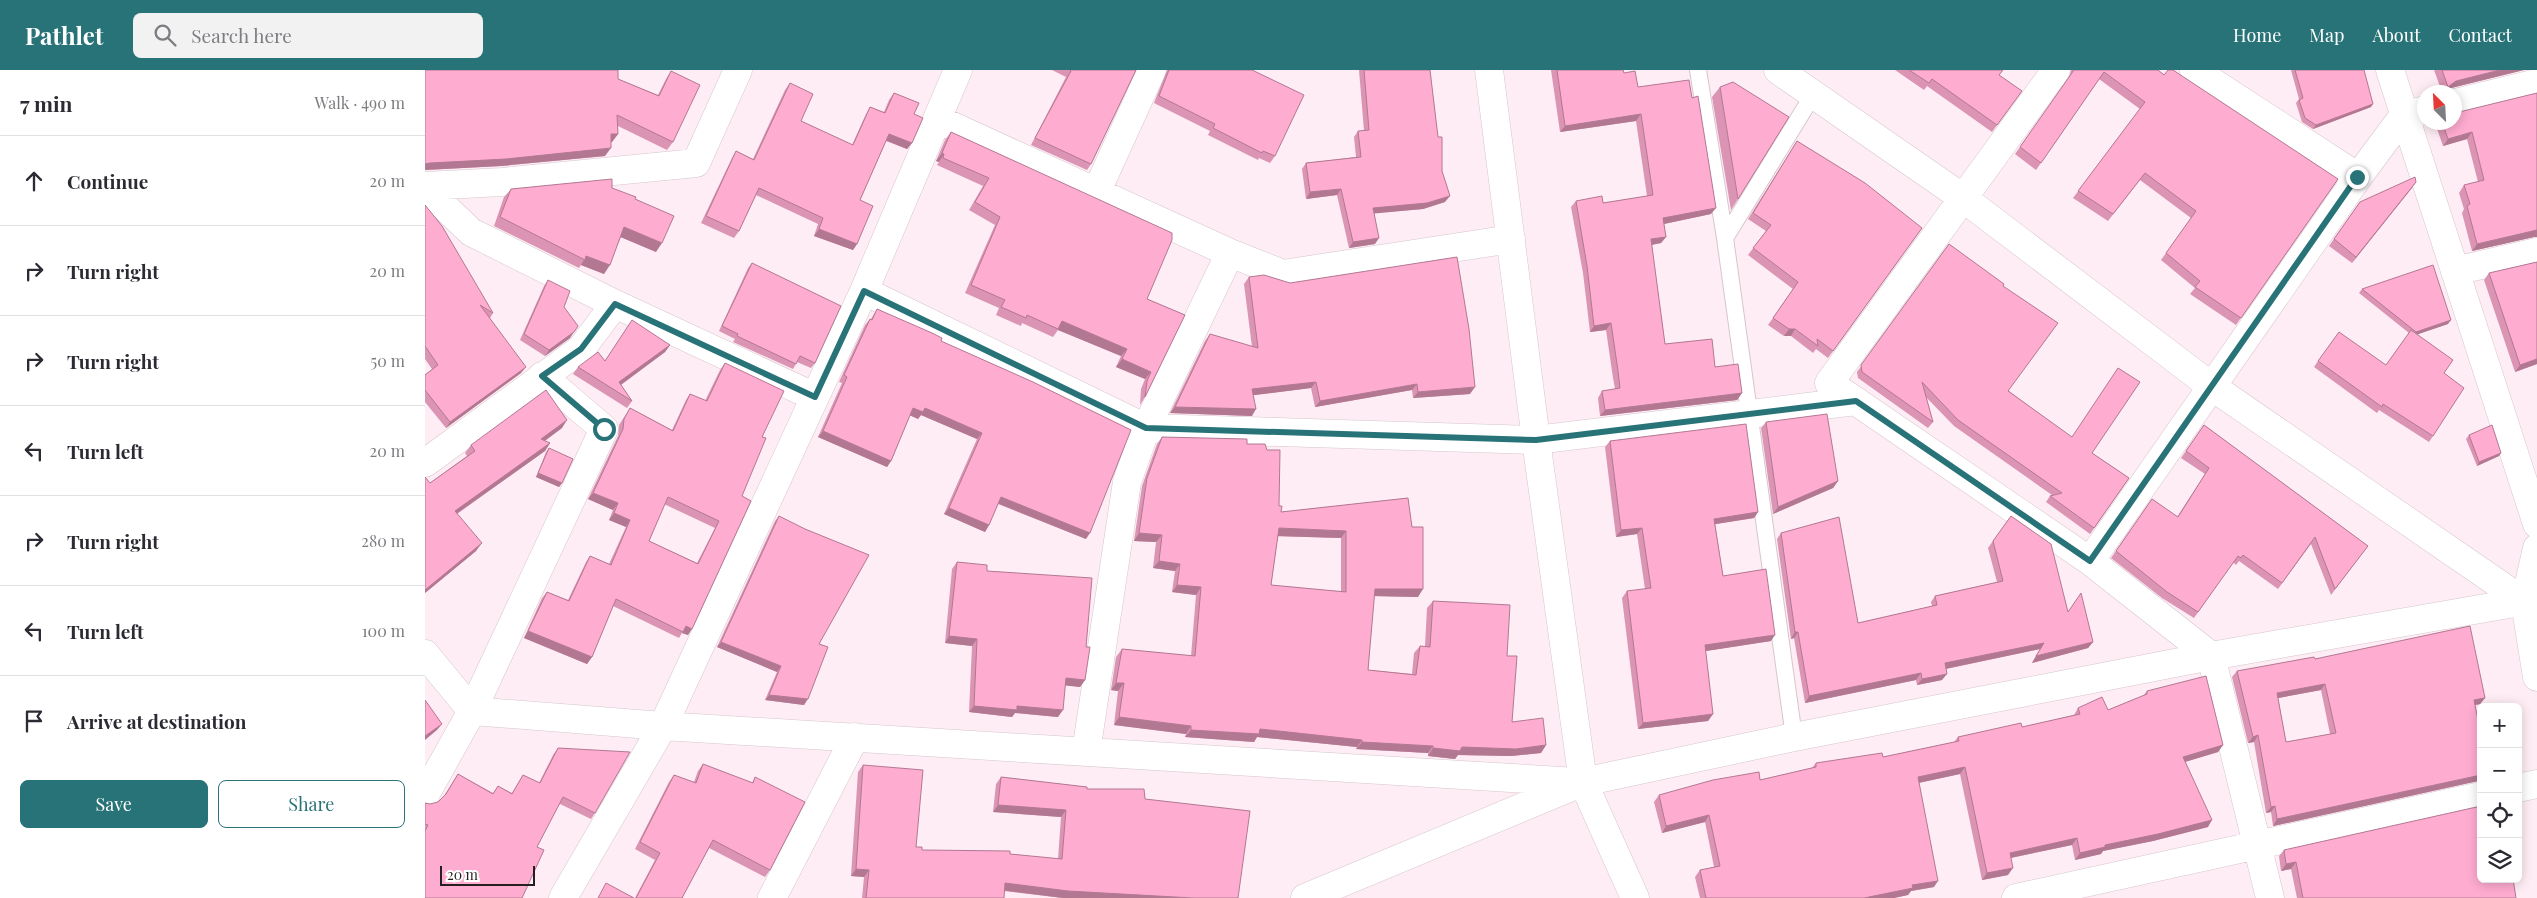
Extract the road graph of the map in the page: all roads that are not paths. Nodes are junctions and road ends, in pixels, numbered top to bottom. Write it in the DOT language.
graph roads {
  1 [pos="738,70"];
  2 [pos="958,70"];
  3 [pos="1152,70"];
  4 [pos="1489,70"];
  5 [pos="1698,70"];
  6 [pos="1778,70"];
  7 [pos="2056,70"];
  8 [pos="2194,70"];
  9 [pos="2390,70"];
  10 [pos="2537,83"];
  11 [pos="1813,95"];
  12 [pos="2462,101"];
  13 [pos="2414,113"];
  14 [pos="937,119"];
  15 [pos="2357,177"];
  16 [pos="425,187"];
  17 [pos="1096,193"];
  18 [pos="1963,198"];
  19 [pos="1725,238"];
  20 [pos="1511,239"];
  21 [pos="2537,252"];
  22 [pos="1230,253"];
  23 [pos="2455,271"];
  24 [pos="864,291"];
  25 [pos="615,304"];
  26 [pos="542,376"];
  27 [pos="2211,386"];
  28 [pos="815,397"];
  29 [pos="1856,401"];
  30 [pos="1748,415"];
  31 [pos="1146,428"];
  32 [pos="1536,440"];
  33 [pos="425,463"];
  34 [pos="2537,524"];
  35 [pos="2537,548"];
  36 [pos="2090,561"];
  37 [pos="2531,600"];
  38 [pos="425,654"];
  39 [pos="2211,656"];
  40 [pos="2537,677"];
  41 [pos="472,711"];
  42 [pos="663,726"];
  43 [pos="855,737"];
  44 [pos="1794,737"];
  45 [pos="1086,752"];
  46 [pos="1583,782"];
  47 [pos="2537,784"];
  48 [pos="2522,787"];
  49 [pos="425,795"];
  50 [pos="2477,797"];
  51 [pos="2256,845"];
  52 [pos="563,898"];
  53 [pos="772,898"];
  54 [pos="1305,898"];
  55 [pos="1635,898"];
  56 [pos="2016,898"];
  57 [pos="2270,898"];
  1 -- 16 [label="street"];
  2 -- 14 [label="street"];
  3 -- 17 [label="street"];
  4 -- 20 [label="street"];
  5 -- 19 [label="lane"];
  6 -- 11 [label="street"];
  7 -- 18 [label="street"];
  8 -- 15 [label="street"];
  9 -- 13 [label="street"];
  10 -- 12 [label="street"];
  11 -- 18 [label="street"];
  11 -- 19 [label="lane"];
  13 -- 15 [label="street"];
  13 -- 23 [label="street"];
  14 -- 17 [label="street"];
  14 -- 24 [label="street"];
  15 -- 27 [label="street"];
  16 -- 25 [label="street"];
  17 -- 22 [label="street"];
  18 -- 27 [label="street"];
  18 -- 29 [label="street"];
  19 -- 30 [label="lane"];
  20 -- 22 [label="street"];
  20 -- 32 [label="street"];
  21 -- 23 [label="street"];
  22 -- 31 [label="street"];
  23 -- 34 [label="street"];
  24 -- 28 [label="street"];
  24 -- 31 [label="street"];
  25 -- 26 [label="street"];
  25 -- 28 [label="street"];
  26 -- 33 [label="street"];
  26 -- 41 [label="street"];
  27 -- 36 [label="street"];
  27 -- 37 [label="street"];
  28 -- 42 [label="street"];
  29 -- 30 [label="street"];
  29 -- 36 [label="street"];
  30 -- 32 [label="street"];
  30 -- 44 [label="lane"];
  31 -- 32 [label="street"];
  31 -- 45 [label="street"];
  32 -- 46 [label="street"];
  35 -- 37 [label="street"];
  36 -- 39 [label="street"];
  37 -- 39 [label="street"];
  37 -- 40 [label="street"];
  38 -- 41 [label="street"];
  39 -- 44 [label="street"];
  39 -- 51 [label="street"];
  41 -- 42 [label="street"];
  41 -- 49 [label="street"];
  42 -- 43 [label="street"];
  42 -- 52 [label="street"];
  43 -- 45 [label="street"];
  43 -- 53 [label="street"];
  44 -- 46 [label="street"];
  45 -- 46 [label="street"];
  46 -- 54 [label="street"];
  46 -- 55 [label="street"];
  47 -- 48 [label="street"];
  50 -- 51 [label="street"];
  51 -- 56 [label="street"];
  51 -- 57 [label="street"];
}
